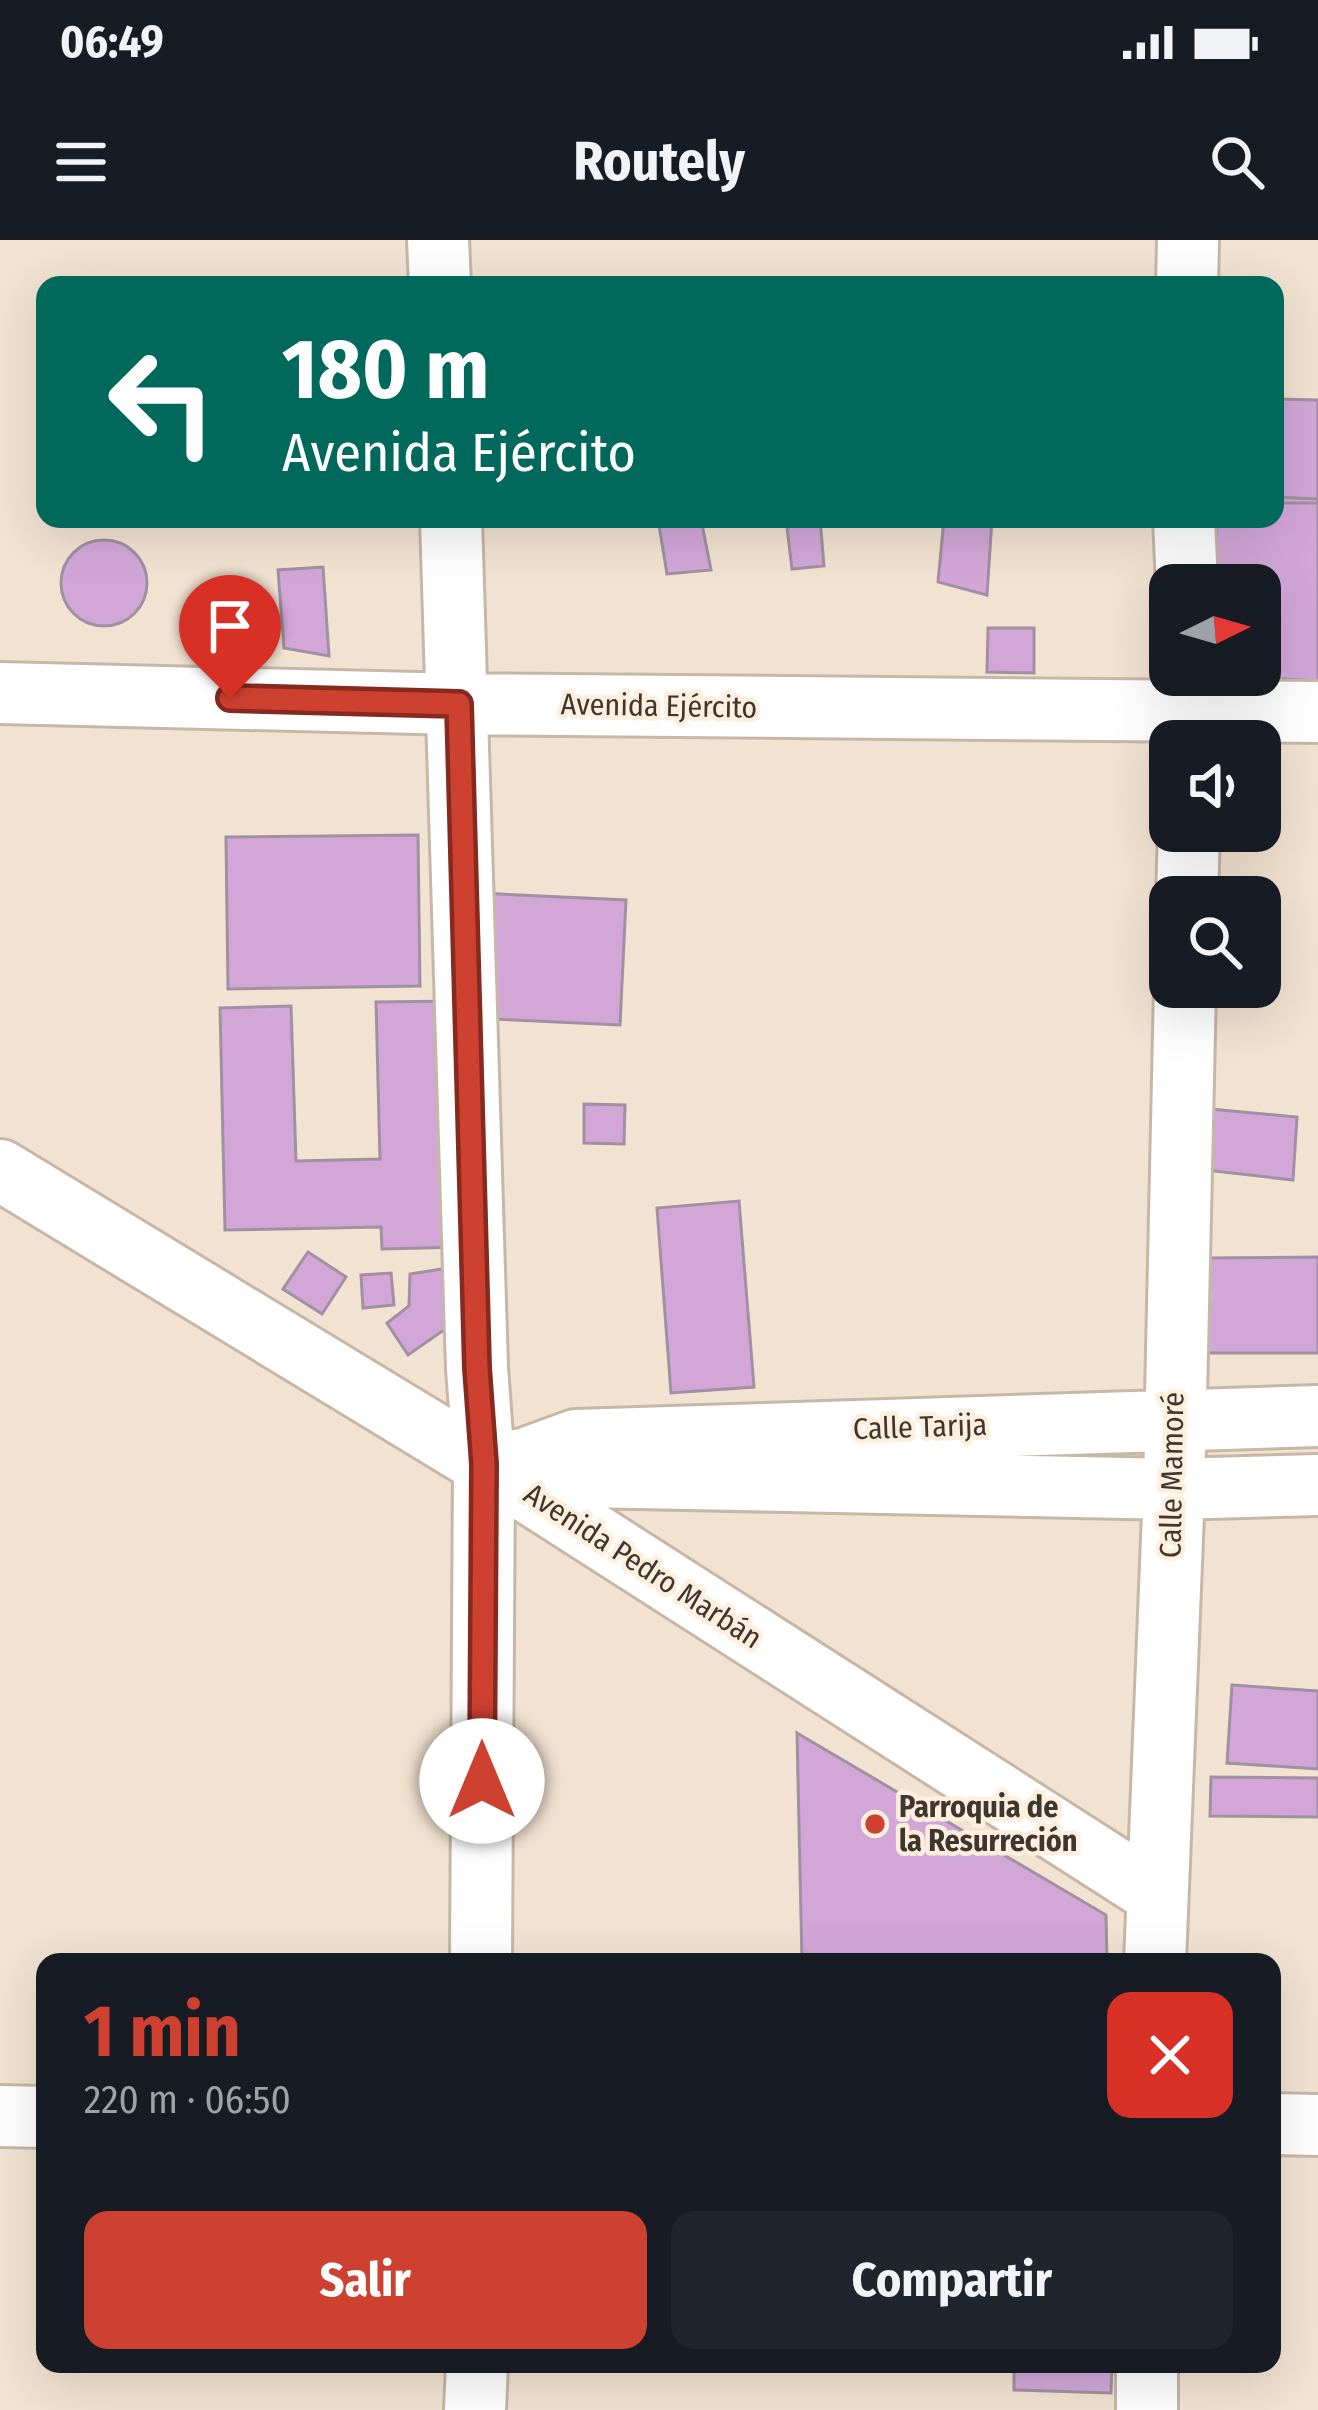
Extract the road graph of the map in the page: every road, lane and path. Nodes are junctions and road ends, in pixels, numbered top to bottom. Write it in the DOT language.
graph roads {
  1 [pos="438,240"];
  2 [pos="1188,240"];
  3 [pos="440,276"];
  4 [pos="1187,276"];
  5 [pos="451,528"];
  6 [pos="1184,528"];
  7 [pos="1186,564"];
  8 [pos="0,693"];
  9 [pos="459,704"];
  10 [pos="1191,709"];
  11 [pos="1318,712"];
  12 [pos="1184,1008"];
  13 [pos="0,1170"];
  14 [pos="1318,1416"];
  15 [pos="1173,1418"];
  16 [pos="504,1461"];
  17 [pos="1318,1485"];
  18 [pos="1174,1489"];
  19 [pos="1157,1895"];
  20 [pos="481,1953"];
  21 [pos="1155,1953"];
  22 [pos="0,2116"];
  23 [pos="36,2117"];
  24 [pos="1281,2124"];
  25 [pos="1318,2125"];
  26 [pos="477,2373"];
  27 [pos="1147,2373"];
  28 [pos="475,2410"];
  29 [pos="1147,2410"];
  1 -- 3 [label="street"];
  2 -- 4 [label="street"];
  5 -- 9 [label="street"];
  6 -- 7 [label="street"];
  8 -- 9 [label="street, Avenida Ejército"];
  9 -- 10 [label="street, Avenida Ejército"];
  9 -- 16 [label="street"];
  10 -- 11 [label="street, Avenida Ejército"];
  12 -- 15 [label="street, Calle Mamoré"];
  13 -- 16 [label="street, Avenida Pedro Marbán"];
  14 -- 15 [label="street, Calle Tarija"];
  15 -- 16 [label="street, Calle Tarija"];
  15 -- 18 [label="street, Calle Mamoré"];
  16 -- 18 [label="street, Calle Tarija"];
  16 -- 19 [label="street, Avenida Pedro Marbán"];
  16 -- 20 [label="street"];
  17 -- 18 [label="street, Calle Tarija"];
  18 -- 19 [label="street, Calle Mamoré"];
  19 -- 21 [label="street, Calle Mamoré"];
  22 -- 23 [label="street"];
  24 -- 25 [label="street"];
  26 -- 28 [label="street"];
  27 -- 29 [label="street"];
}
